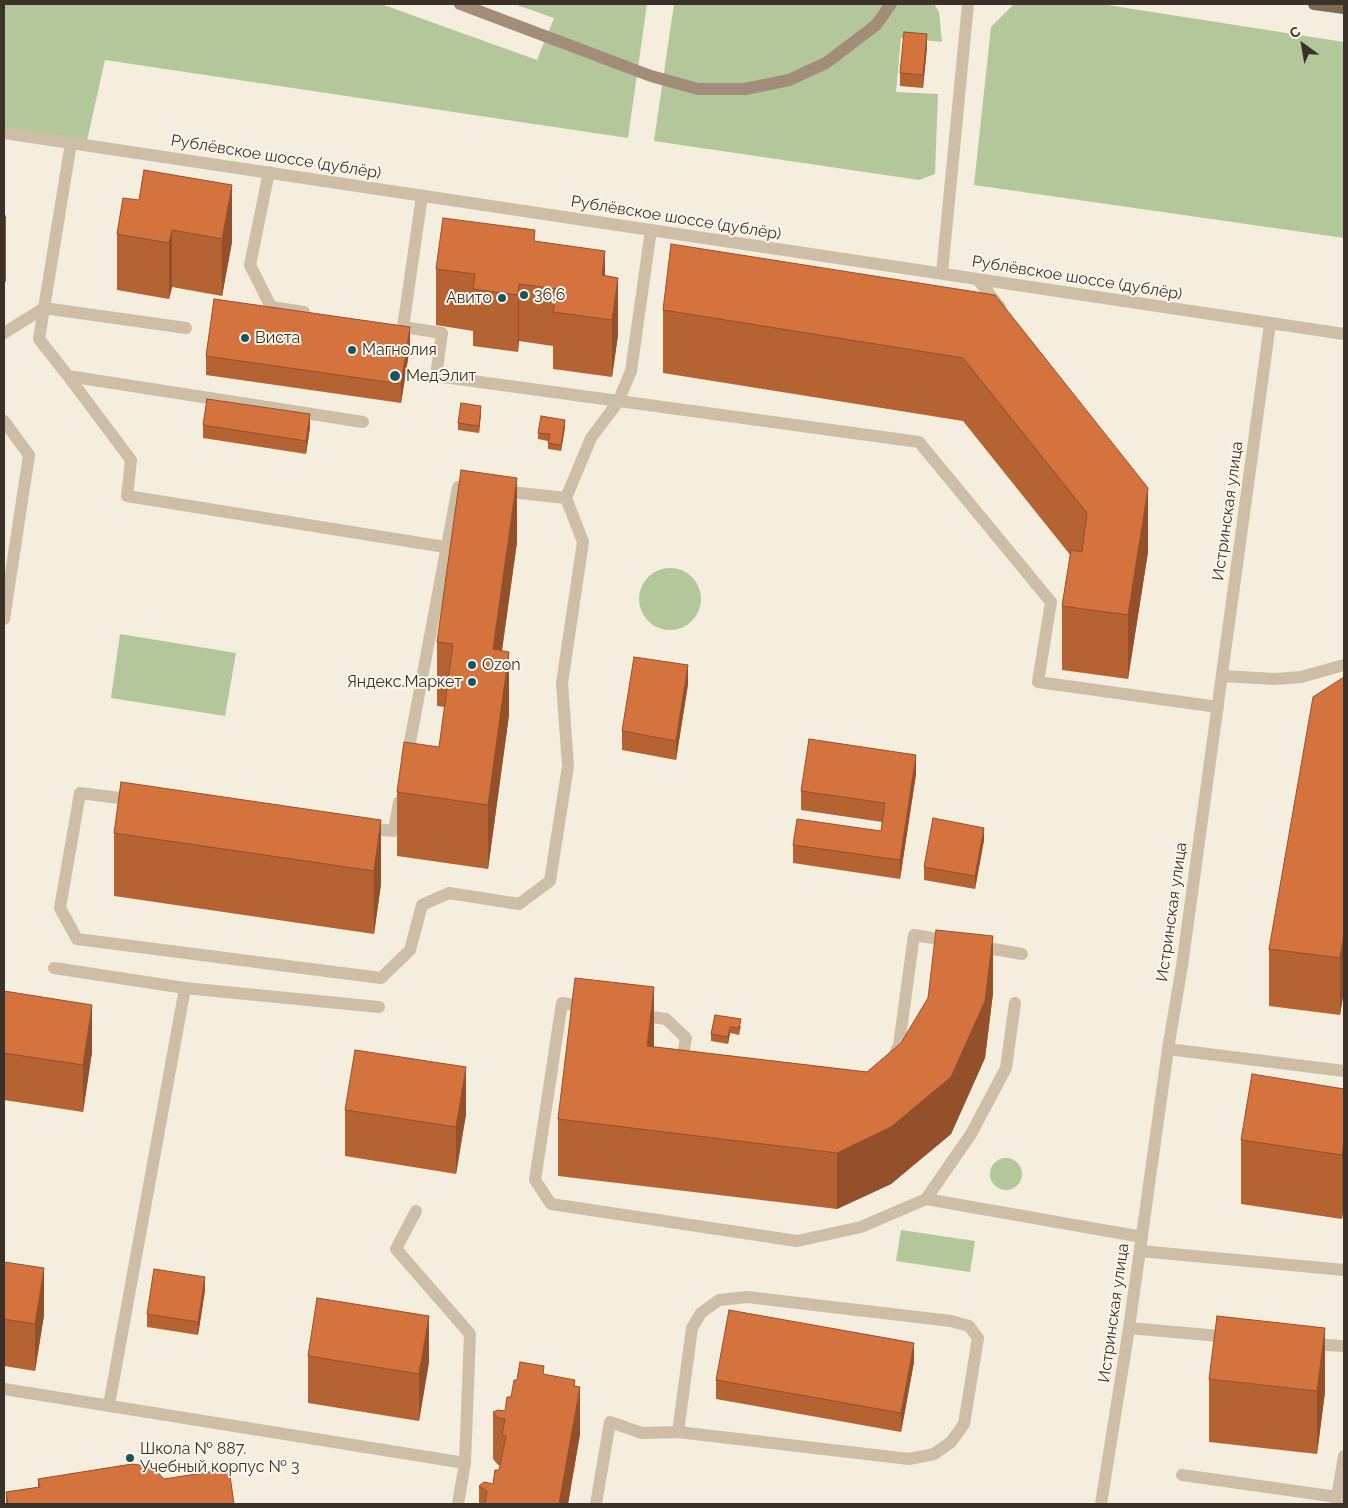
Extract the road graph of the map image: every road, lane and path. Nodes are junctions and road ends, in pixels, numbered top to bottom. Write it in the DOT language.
graph roads {
  1 [pos="460,4"];
  2 [pos="892,4"];
  3 [pos="968,4"];
  4 [pos="1314,4"];
  5 [pos="1344,8"];
  6 [pos="4,133"];
  7 [pos="70,143"];
  8 [pos="269,172"];
  9 [pos="422,196"];
  10 [pos="651,230"];
  11 [pos="942,273"];
  12 [pos="978,280"];
  13 [pos="44,308"];
  14 [pos="318,314"];
  15 [pos="1007,315"];
  16 [pos="1270,324"];
  17 [pos="186,328"];
  18 [pos="4,333"];
  19 [pos="1344,334"];
  20 [pos="68,376"];
  21 [pos="618,402"];
  22 [pos="4,421"];
  23 [pos="363,422"];
  24 [pos="566,498"];
  25 [pos="445,547"];
  26 [pos="4,619"];
  27 [pos="1344,665"];
  28 [pos="1222,676"];
  29 [pos="1218,707"];
  30 [pos="404,772"];
  31 [pos="401,792"];
  32 [pos="149,802"];
  33 [pos="355,826"];
  34 [pos="1022,954"];
  35 [pos="54,968"];
  36 [pos="185,988"];
  37 [pos="1016,1003"];
  38 [pos="379,1007"];
  39 [pos="600,1009"];
  40 [pos="628,1013"];
  41 [pos="1168,1048"];
  42 [pos="889,1069"];
  43 [pos="1344,1071"];
  44 [pos="680,1076"];
  45 [pos="926,1199"];
  46 [pos="416,1211"];
  47 [pos="1142,1237"];
  48 [pos="1140,1251"];
  49 [pos="1344,1270"];
  50 [pos="1129,1328"];
  51 [pos="1240,1338"];
  52 [pos="1299,1343"];
  53 [pos="1344,1346"];
  54 [pos="4,1389"];
  55 [pos="110,1405"];
  56 [pos="678,1432"];
  57 [pos="1344,1456"];
  58 [pos="465,1464"];
  59 [pos="1182,1475"];
  60 [pos="1339,1500"];
  61 [pos="458,1504"];
  62 [pos="596,1504"];
  63 [pos="1101,1504"];
  1 -- 2 [label="main road"];
  3 -- 11 [label="street"];
  4 -- 5 [label="main road"];
  6 -- 7 [label="street, Рублёвское шоссе (дублёр)"];
  7 -- 8 [label="street, Рублёвское шоссе (дублёр)"];
  7 -- 13 [label="street"];
  8 -- 9 [label="street, Рублёвское шоссе (дублёр)"];
  8 -- 14 [label="street"];
  9 -- 10 [label="street, Рублёвское шоссе (дублёр)"];
  9 -- 21 [label="street"];
  10 -- 11 [label="street, Рублёвское шоссе (дублёр)"];
  10 -- 21 [label="street"];
  11 -- 12 [label="street, Рублёвское шоссе (дублёр)"];
  12 -- 15 [label="street"];
  12 -- 16 [label="street, Рублёвское шоссе (дублёр)"];
  13 -- 17 [label="street"];
  13 -- 18 [label="street"];
  13 -- 20 [label="street"];
  16 -- 19 [label="street, Рублёвское шоссе (дублёр)"];
  16 -- 28 [label="street, Истринская улица"];
  20 -- 23 [label="street"];
  20 -- 25 [label="street"];
  21 -- 24 [label="street"];
  21 -- 29 [label="street"];
  22 -- 26 [label="street"];
  24 -- 25 [label="street"];
  24 -- 32 [label="street"];
  25 -- 30 [label="street"];
  27 -- 28 [label="street"];
  28 -- 29 [label="street, Истринская улица"];
  29 -- 41 [label="street, Истринская улица"];
  31 -- 33 [label="street"];
  34 -- 42 [label="street"];
  35 -- 36 [label="street"];
  36 -- 38 [label="street"];
  36 -- 55 [label="street"];
  37 -- 45 [label="street"];
  39 -- 45 [label="street"];
  40 -- 44 [label="street"];
  41 -- 43 [label="street"];
  41 -- 47 [label="street, Истринская улица"];
  45 -- 47 [label="street"];
  46 -- 58 [label="street"];
  47 -- 48 [label="street, Истринская улица"];
  48 -- 49 [label="street"];
  48 -- 50 [label="street, Истринская улица"];
  50 -- 51 [label="street"];
  50 -- 63 [label="street, Истринская улица"];
  52 -- 53 [label="street"];
  54 -- 55 [label="street"];
  55 -- 58 [label="street"];
  56 -- 56 [label="street"];
  56 -- 62 [label="street"];
  57 -- 60 [label="street"];
  58 -- 61 [label="street"];
  59 -- 60 [label="street"];
}
